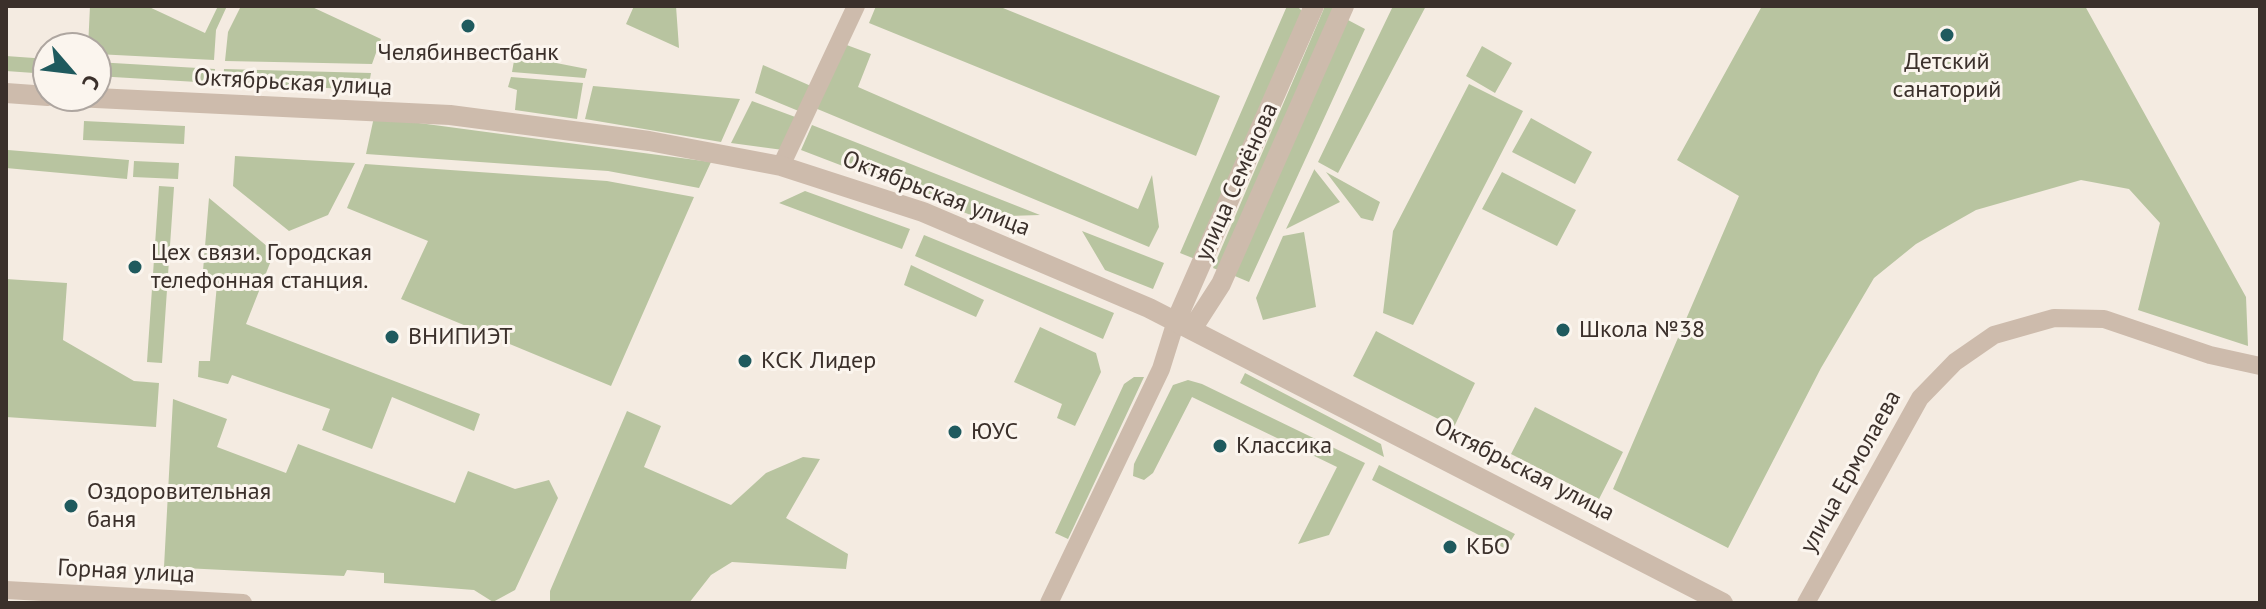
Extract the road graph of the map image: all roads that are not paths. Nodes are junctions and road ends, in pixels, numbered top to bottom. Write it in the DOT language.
graph roads {
  1 [pos="856,6"];
  2 [pos="1314,6"];
  3 [pos="1344,6"];
  4 [pos="6,93"];
  5 [pos="32,95"];
  6 [pos="112,99"];
  7 [pos="781,166"];
  8 [pos="1184,325"];
  9 [pos="2260,366"];
  10 [pos="6,590"];
  11 [pos="243,603"];
  12 [pos="1049,603"];
  13 [pos="1723,603"];
  14 [pos="1806,603"];
  1 -- 7 [label="street"];
  2 -- 8 [label="street, улица Семёнова"];
  3 -- 8 [label="street, улица Семёнова"];
  4 -- 5 [label="street"];
  6 -- 7 [label="street, Октябрьская улица"];
  7 -- 8 [label="street, Октябрьская улица"];
  8 -- 12 [label="street, улица Семёнова"];
  8 -- 13 [label="street, Октябрьская улица"];
  9 -- 14 [label="street, улица Ермолаева"];
  10 -- 11 [label="street, Горная улица"];
}
